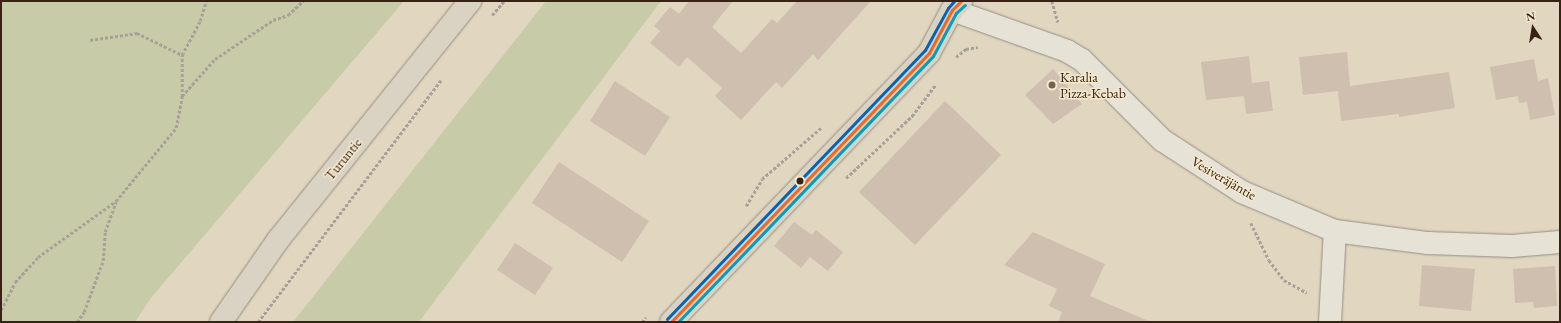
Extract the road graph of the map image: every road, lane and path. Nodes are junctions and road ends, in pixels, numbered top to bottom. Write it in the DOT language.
graph roads {
  1 [pos="206,1"];
  2 [pos="303,1"];
  3 [pos="470,1"];
  4 [pos="504,1"];
  5 [pos="955,4"];
  6 [pos="486,22"];
  7 [pos="1000,27"];
  8 [pos="90,40"];
  9 [pos="182,55"];
  10 [pos="952,62"];
  11 [pos="442,78"];
  12 [pos="940,78"];
  13 [pos="182,97"];
  14 [pos="842,180"];
  15 [pos="1242,192"];
  16 [pos="116,201"];
  17 [pos="1335,231"];
  18 [pos="1560,242"];
  19 [pos="1,310"];
  20 [pos="1332,312"];
  21 [pos="677,320"];
  22 [pos="77,322"];
  23 [pos="221,322"];
  24 [pos="258,322"];
  1 -- 9 [label="path"];
  2 -- 13 [label="path"];
  3 -- 23 [label="main road, Turuntie"];
  4 -- 6 [label="path"];
  5 -- 7 [label="street, Vesiveräjäntie"];
  5 -- 21 [label="main road"];
  7 -- 10 [label="path"];
  7 -- 15 [label="street, Vesiveräjäntie"];
  8 -- 9 [label="path"];
  9 -- 13 [label="path"];
  11 -- 24 [label="path"];
  12 -- 14 [label="path"];
  13 -- 16 [label="path"];
  15 -- 17 [label="street, Vesiveräjäntie"];
  15 -- 20 [label="path"];
  16 -- 19 [label="path"];
  16 -- 22 [label="path"];
  17 -- 18 [label="street, Vesiveräjäntie"];
  17 -- 20 [label="street"];
}
